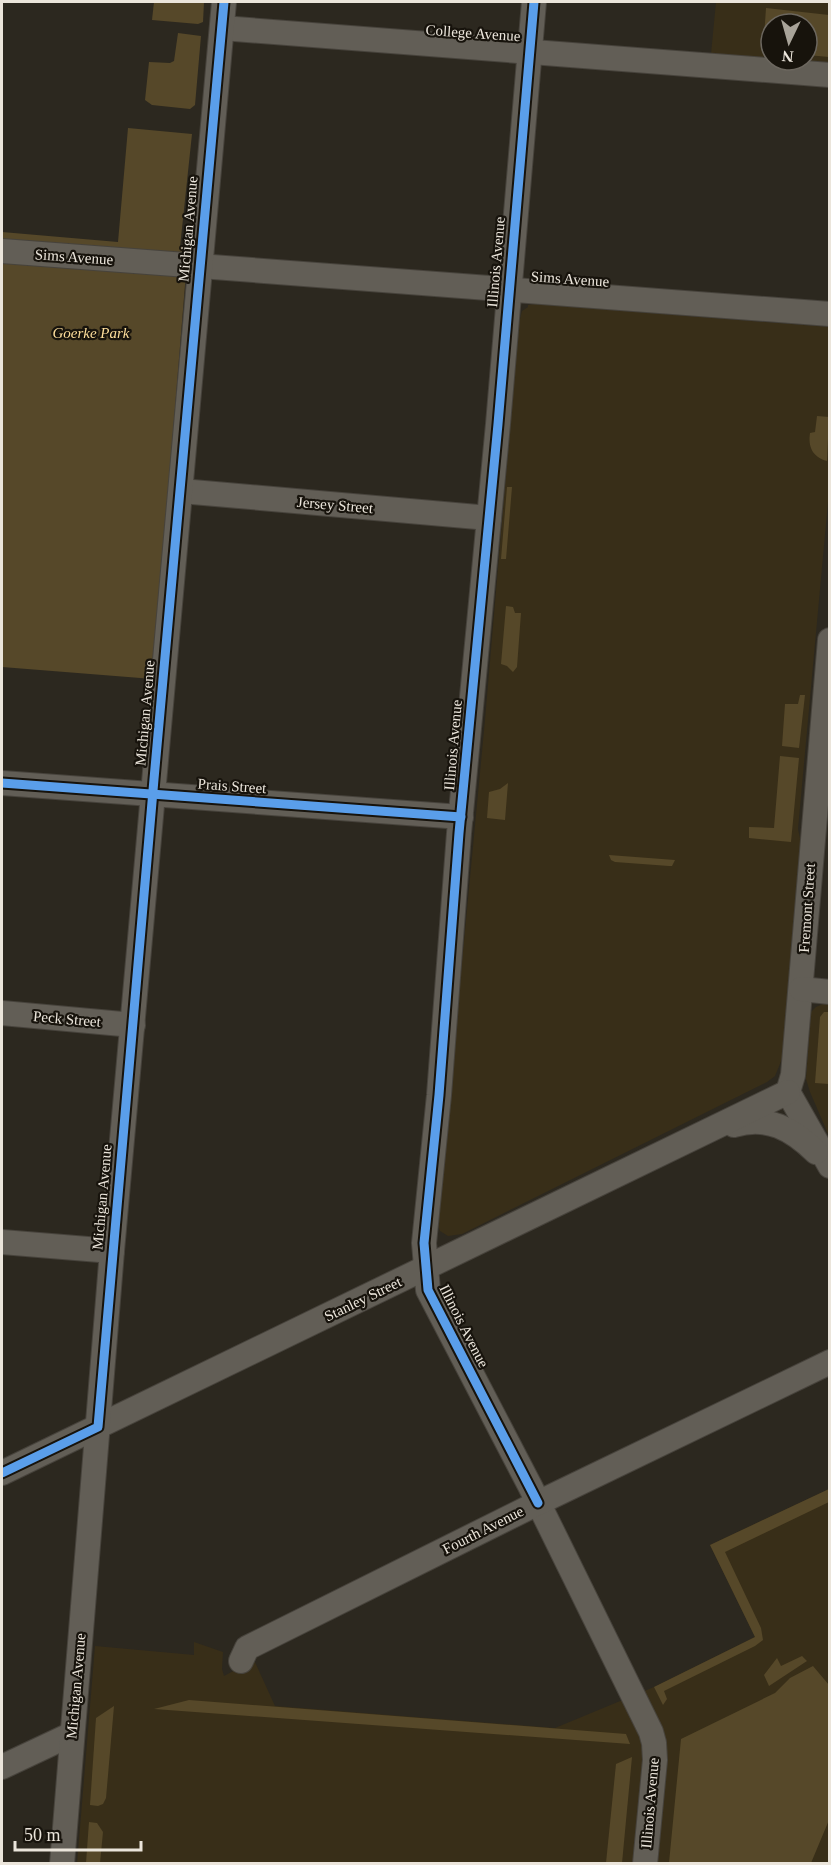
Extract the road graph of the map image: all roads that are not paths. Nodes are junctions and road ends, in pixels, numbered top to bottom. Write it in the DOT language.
graph roads {
  1 [pos="224,2"];
  2 [pos="534,2"];
  3 [pos="222,28"];
  4 [pos="529,52"];
  5 [pos="830,75"];
  6 [pos="2,252"];
  7 [pos="200,267"];
  8 [pos="508,289"];
  9 [pos="830,314"];
  10 [pos="181,491"];
  11 [pos="489,518"];
  12 [pos="830,640"];
  13 [pos="826,730"];
  14 [pos="2,783"];
  15 [pos="152,795"];
  16 [pos="461,818"];
  17 [pos="801,989"];
  18 [pos="830,992"];
  19 [pos="2,1013"];
  20 [pos="133,1024"];
  21 [pos="788,1092"];
  22 [pos="702,1134"];
  23 [pos="829,1165"];
  24 [pos="2,1242"];
  25 [pos="112,1251"];
  26 [pos="425,1268"];
  27 [pos="830,1362"];
  28 [pos="98,1427"];
  29 [pos="2,1473"];
  30 [pos="538,1503"];
  31 [pos="241,1661"];
  32 [pos="72,1734"];
  33 [pos="2,1767"];
  34 [pos="62,1863"];
  35 [pos="645,1863"];
  1 -- 3 [label="street, Michigan Avenue"];
  2 -- 4 [label="street, Illinois Avenue"];
  3 -- 4 [label="street, College Avenue"];
  3 -- 7 [label="street, Michigan Avenue"];
  4 -- 5 [label="street, College Avenue"];
  4 -- 8 [label="street, Illinois Avenue"];
  6 -- 7 [label="street, Sims Avenue"];
  7 -- 8 [label="street, Sims Avenue"];
  7 -- 10 [label="street, Michigan Avenue"];
  8 -- 9 [label="street, Sims Avenue"];
  8 -- 11 [label="street, Illinois Avenue"];
  10 -- 11 [label="street, Jersey Street"];
  10 -- 15 [label="street, Michigan Avenue"];
  11 -- 16 [label="street, Illinois Avenue"];
  12 -- 13 [label="street, Fremont Street"];
  13 -- 17 [label="street, Fremont Street"];
  14 -- 15 [label="street, Prais Street"];
  15 -- 16 [label="street, Prais Street"];
  15 -- 20 [label="street, Michigan Avenue"];
  16 -- 26 [label="street, Illinois Avenue"];
  17 -- 18 [label="street"];
  17 -- 21 [label="street, Fremont Street"];
  19 -- 20 [label="street, Peck Street"];
  20 -- 25 [label="street, Michigan Avenue"];
  21 -- 22 [label="street, Stanley Street"];
  21 -- 23 [label="street"];
  22 -- 23 [label="street"];
  22 -- 26 [label="street, Stanley Street"];
  24 -- 25 [label="street"];
  25 -- 28 [label="street, Michigan Avenue"];
  26 -- 28 [label="street, Stanley Street"];
  26 -- 30 [label="street, Illinois Avenue"];
  27 -- 30 [label="street, Fourth Avenue"];
  28 -- 29 [label="street, Stanley Street"];
  28 -- 32 [label="street, Michigan Avenue"];
  30 -- 31 [label="street, Fourth Avenue"];
  30 -- 35 [label="street, Illinois Avenue"];
  32 -- 33 [label="street"];
  32 -- 34 [label="street, Michigan Avenue"];
}
